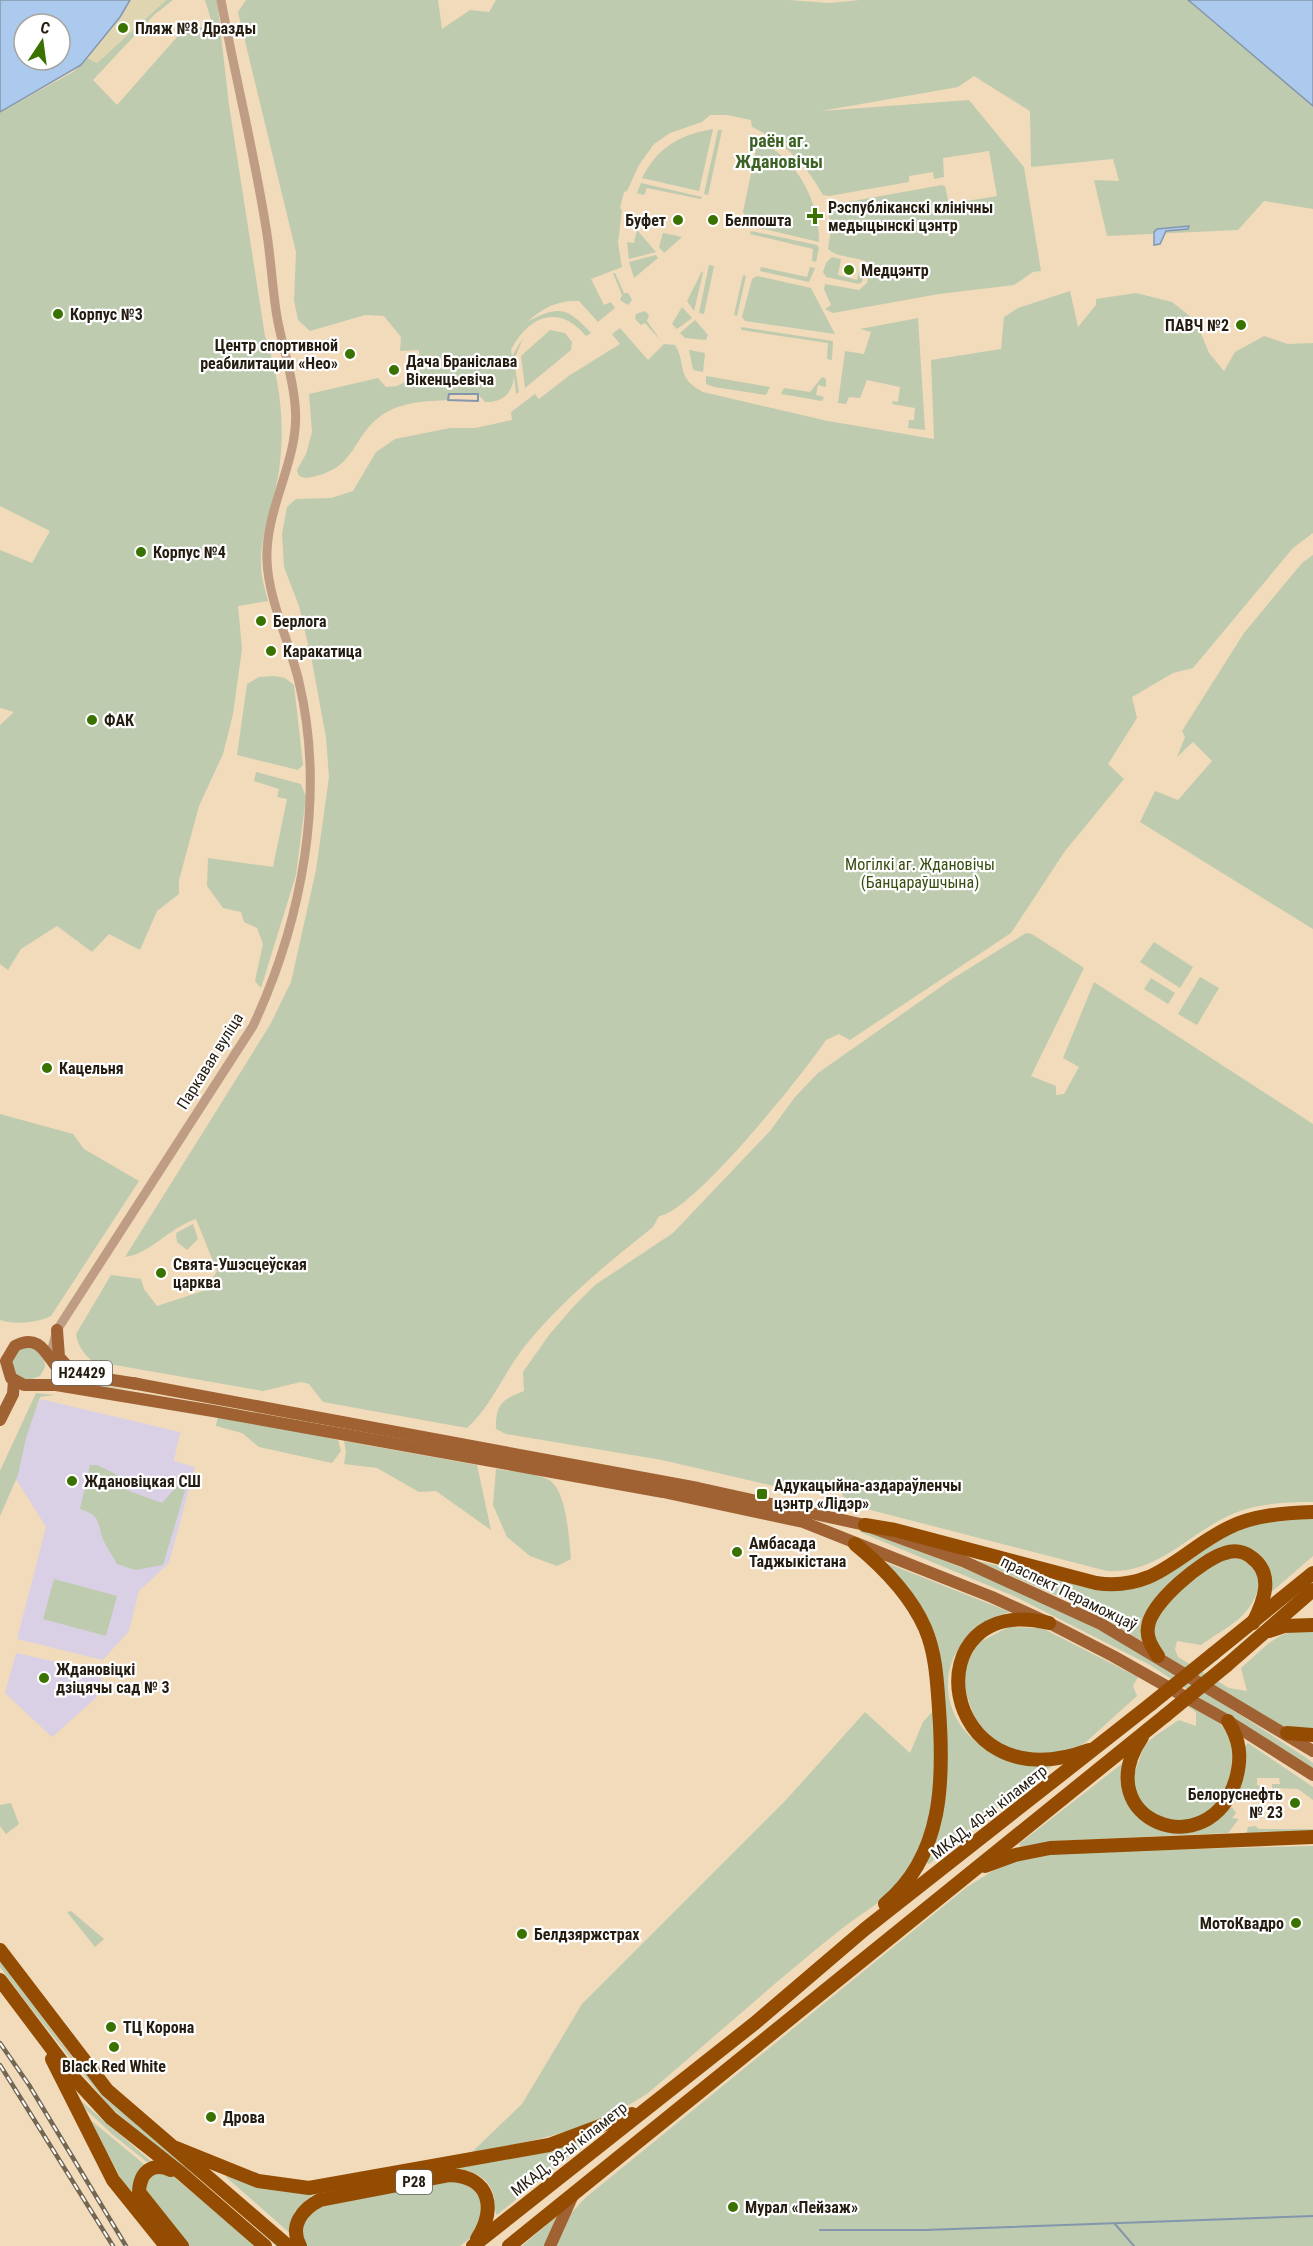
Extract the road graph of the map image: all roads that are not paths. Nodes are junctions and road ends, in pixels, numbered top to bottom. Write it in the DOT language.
graph roads {
  1 [pos="220,0"];
  2 [pos="57,1330"];
  3 [pos="35,1343"];
  4 [pos="50,1358"];
  5 [pos="14,1380"];
  6 [pos="138,1384"];
  7 [pos="31,1385"];
  8 [pos="10,1401"];
  9 [pos="0,1420"];
  10 [pos="1313,1512"];
  11 [pos="861,1524"];
  12 [pos="855,1544"];
  13 [pos="1313,1573"];
  14 [pos="1313,1590"];
  15 [pos="1049,1623"];
  16 [pos="1253,1623"];
  17 [pos="1313,1625"];
  18 [pos="1264,1632"];
  19 [pos="1158,1656"];
  20 [pos="1228,1721"];
  21 [pos="1150,1727"];
  22 [pos="1287,1733"];
  23 [pos="1313,1735"];
  24 [pos="1102,1745"];
  25 [pos="1313,1751"];
  26 [pos="1313,1775"];
  27 [pos="1313,1837"];
  28 [pos="972,1871"];
  29 [pos="865,1929"];
  30 [pos="0,1950"];
  31 [pos="0,1980"];
  32 [pos="40,2034"];
  33 [pos="686,2078"];
  34 [pos="651,2106"];
  35 [pos="176,2148"];
  36 [pos="182,2174"];
  37 [pos="575,2191"];
  38 [pos="166,2246"];
  39 [pos="182,2246"];
  40 [pos="264,2246"];
  41 [pos="288,2246"];
  42 [pos="300,2246"];
  43 [pos="473,2246"];
  44 [pos="509,2246"];
  45 [pos="550,2246"];
  1 -- 2 [label="street, Паркавая вуліца / Н24429"];
  2 -- 3 [label="street, Паркавая вуліца / Н24429"];
  2 -- 4 [label="street, Паркавая вуліца / Н24429"];
  2 -- 6 [label="main road, Н24429"];
  3 -- 4 [label="main road, Н24429"];
  3 -- 5 [label="main road, Н24429"];
  4 -- 6 [label="main road"];
  4 -- 7 [label="main road, Н24429"];
  5 -- 7 [label="main road, Н24429"];
  5 -- 8 [label="main road, Н24429"];
  6 -- 11 [label="main road, праспект Пераможцаў"];
  7 -- 8 [label="main road, Н24429"];
  7 -- 12 [label="main road"];
  8 -- 9 [label="main road, Н24429"];
  10 -- 11 [label="highway"];
  11 -- 12 [label="main road"];
  11 -- 19 [label="main road, праспект Пераможцаў"];
  12 -- 15 [label="main road"];
  12 -- 29 [label="highway"];
  13 -- 16 [label="highway, МКАД, 40-ы кіламетр"];
  14 -- 18 [label="highway, МКАД, 40-ы кіламетр"];
  15 -- 20 [label="main road"];
  15 -- 24 [label="highway"];
  16 -- 19 [label="highway"];
  16 -- 24 [label="highway, МКАД, 40-ы кіламетр, bridge"];
  17 -- 18 [label="highway"];
  18 -- 21 [label="highway, МКАД, 40-ы кіламетр, bridge"];
  19 -- 22 [label="main road, праспект Пераможцаў"];
  20 -- 21 [label="highway"];
  20 -- 26 [label="main road"];
  21 -- 28 [label="highway, МКАД, 40-ы кіламетр"];
  22 -- 23 [label="highway"];
  22 -- 25 [label="main road, праспект Пераможцаў"];
  24 -- 29 [label="highway, МКАД, 40-ы кіламетр"];
  27 -- 28 [label="highway"];
  28 -- 37 [label="highway, МКАД, 40-ы кіламетр"];
  29 -- 33 [label="highway, МКАД, 40-ы кіламетр"];
  30 -- 35 [label="highway, Р28"];
  31 -- 32 [label="highway"];
  32 -- 36 [label="highway"];
  32 -- 38 [label="highway"];
  33 -- 34 [label="highway, МКАД, 39-ы кіламетр"];
  34 -- 35 [label="highway, Р28"];
  34 -- 43 [label="highway, МКАД, 39-ы кіламетр"];
  35 -- 41 [label="highway, Р28"];
  36 -- 39 [label="highway"];
  36 -- 40 [label="highway"];
  37 -- 44 [label="highway"];
  37 -- 45 [label="main road"];
  42 -- 43 [label="highway, Р28"];
}
